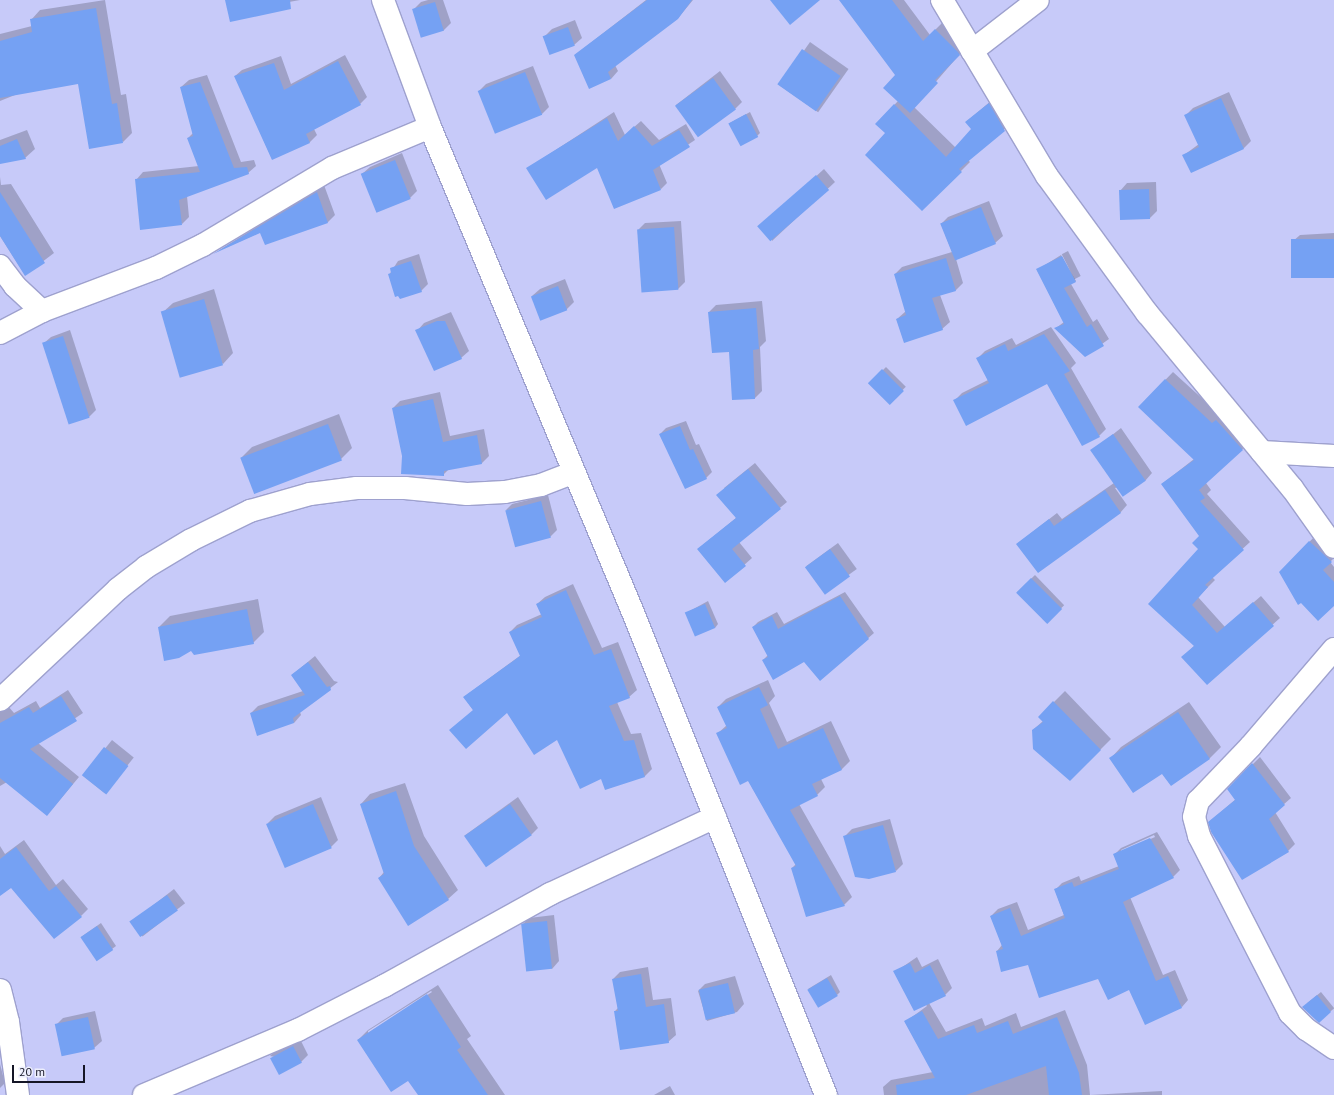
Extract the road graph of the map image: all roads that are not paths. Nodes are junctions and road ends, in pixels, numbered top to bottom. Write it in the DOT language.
graph roads {
  1 [pos="383,0"];
  2 [pos="942,0"];
  3 [pos="1038,0"];
  4 [pos="972,51"];
  5 [pos="430,127"];
  6 [pos="0,266"];
  7 [pos="42,311"];
  8 [pos="0,333"];
  9 [pos="1262,452"];
  10 [pos="1334,456"];
  11 [pos="573,473"];
  12 [pos="1334,547"];
  13 [pos="1334,649"];
  14 [pos="0,700"];
  15 [pos="715,817"];
  16 [pos="0,990"];
  17 [pos="1334,1048"];
  18 [pos="18,1095"];
  19 [pos="144,1095"];
  20 [pos="826,1095"];
  1 -- 5 [label="street"];
  2 -- 4 [label="street"];
  3 -- 4 [label="street"];
  4 -- 9 [label="street"];
  5 -- 7 [label="street"];
  5 -- 11 [label="street"];
  6 -- 7 [label="street"];
  7 -- 8 [label="street"];
  9 -- 10 [label="street"];
  9 -- 12 [label="street"];
  11 -- 14 [label="street"];
  11 -- 15 [label="street"];
  13 -- 17 [label="street"];
  15 -- 19 [label="street"];
  15 -- 20 [label="street"];
  16 -- 18 [label="street"];
}
